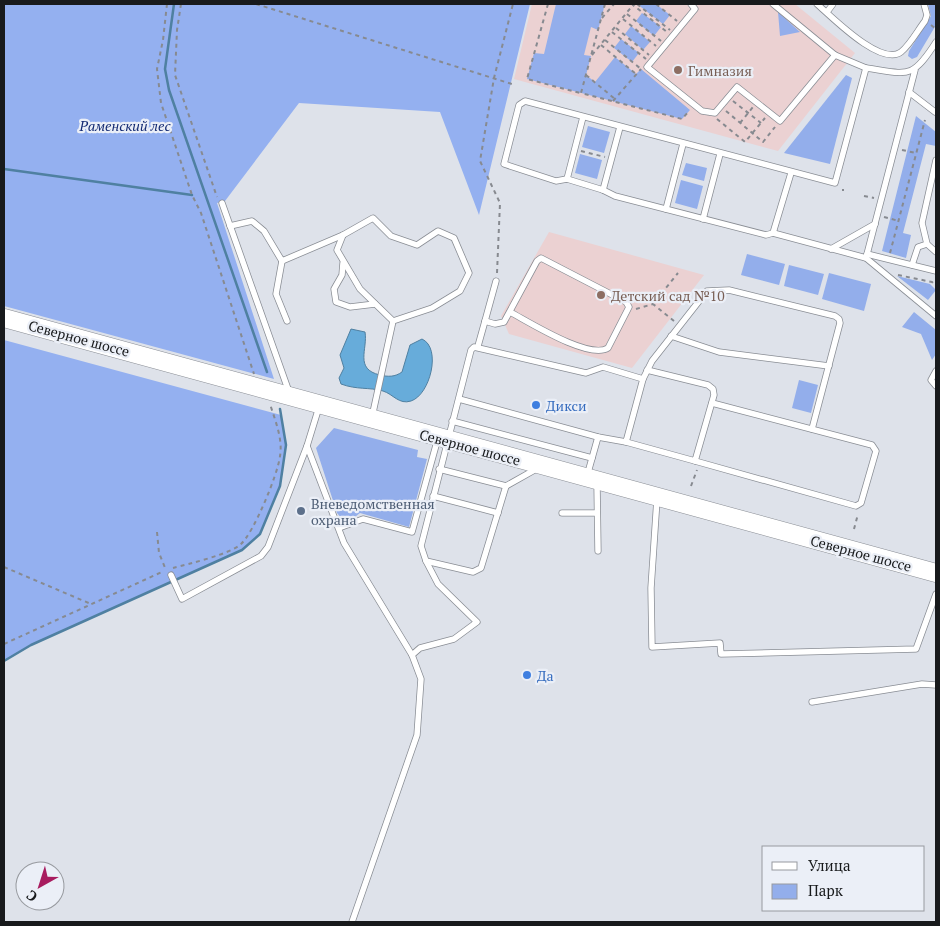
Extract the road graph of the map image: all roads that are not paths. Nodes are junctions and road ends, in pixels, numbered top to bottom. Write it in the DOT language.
graph roads {
  1 [pos="692,4"];
  2 [pos="773,4"];
  3 [pos="817,4"];
  4 [pos="833,4"];
  5 [pos="924,4"];
  6 [pos="827,12"];
  7 [pos="936,42"];
  8 [pos="835,55"];
  9 [pos="866,68"];
  10 [pos="914,70"];
  11 [pos="909,92"];
  12 [pos="936,112"];
  13 [pos="583,117"];
  14 [pos="620,127"];
  15 [pos="683,144"];
  16 [pos="720,154"];
  17 [pos="936,160"];
  18 [pos="791,173"];
  19 [pos="567,179"];
  20 [pos="603,190"];
  21 [pos="222,203"];
  22 [pos="666,209"];
  23 [pos="703,219"];
  24 [pos="875,224"];
  25 [pos="230,226"];
  26 [pos="773,233"];
  27 [pos="343,235"];
  28 [pos="927,244"];
  29 [pos="831,248"];
  30 [pos="936,252"];
  31 [pos="867,256"];
  32 [pos="282,261"];
  33 [pos="343,263"];
  34 [pos="912,265"];
  35 [pos="936,272"];
  36 [pos="496,281"];
  37 [pos="375,304"];
  38 [pos="510,312"];
  39 [pos="936,316"];
  40 [pos="4,318"];
  41 [pos="287,321"];
  42 [pos="393,321"];
  43 [pos="485,321"];
  44 [pos="671,336"];
  45 [pos="478,346"];
  46 [pos="828,366"];
  47 [pos="647,370"];
  48 [pos="936,371"];
  49 [pos="643,378"];
  50 [pos="936,386"];
  51 [pos="292,398"];
  52 [pos="459,399"];
  53 [pos="712,403"];
  54 [pos="319,406"];
  55 [pos="371,420"];
  56 [pos="452,421"];
  57 [pos="812,429"];
  58 [pos="598,437"];
  59 [pos="442,439"];
  60 [pos="626,442"];
  61 [pos="308,446"];
  62 [pos="592,458"];
  63 [pos="698,462"];
  64 [pos="540,466"];
  65 [pos="439,469"];
  66 [pos="591,480"];
  67 [pos="506,486"];
  68 [pos="433,496"];
  69 [pos="657,498"];
  70 [pos="597,512"];
  71 [pos="498,513"];
  72 [pos="562,513"];
  73 [pos="339,528"];
  74 [pos="598,551"];
  75 [pos="426,560"];
  76 [pos="169,573"];
  77 [pos="936,573"];
  78 [pos="936,594"];
  79 [pos="412,655"];
  80 [pos="936,685"];
  81 [pos="812,702"];
  82 [pos="352,922"];
  1 -- 8 [label="lane"];
  2 -- 8 [label="lane"];
  3 -- 6 [label="lane"];
  4 -- 6 [label="lane"];
  5 -- 6 [label="lane"];
  7 -- 10 [label="lane"];
  8 -- 9 [label="lane"];
  9 -- 10 [label="lane"];
  9 -- 18 [label="lane"];
  10 -- 11 [label="lane"];
  11 -- 12 [label="lane"];
  11 -- 24 [label="lane"];
  13 -- 14 [label="lane"];
  13 -- 19 [label="lane"];
  13 -- 19 [label="lane"];
  14 -- 15 [label="lane"];
  14 -- 20 [label="lane"];
  15 -- 16 [label="lane"];
  15 -- 22 [label="lane"];
  16 -- 18 [label="lane"];
  16 -- 23 [label="lane"];
  17 -- 28 [label="lane"];
  18 -- 26 [label="lane"];
  19 -- 20 [label="lane"];
  20 -- 22 [label="lane"];
  21 -- 25 [label="lane"];
  22 -- 23 [label="lane"];
  23 -- 26 [label="lane"];
  24 -- 29 [label="lane"];
  24 -- 31 [label="lane"];
  25 -- 32 [label="lane"];
  25 -- 51 [label="lane"];
  26 -- 29 [label="lane"];
  27 -- 32 [label="lane"];
  27 -- 33 [label="lane"];
  27 -- 42 [label="lane"];
  28 -- 30 [label="lane"];
  28 -- 34 [label="lane"];
  29 -- 31 [label="lane"];
  31 -- 34 [label="lane"];
  31 -- 39 [label="lane"];
  32 -- 41 [label="lane"];
  33 -- 37 [label="lane"];
  33 -- 37 [label="lane"];
  34 -- 35 [label="lane"];
  36 -- 43 [label="lane"];
  37 -- 42 [label="lane"];
  38 -- 38 [label="lane"];
  38 -- 43 [label="lane"];
  40 -- 51 [label="main road, Северное шоссе"];
  42 -- 55 [label="lane"];
  43 -- 45 [label="lane"];
  44 -- 46 [label="lane"];
  44 -- 46 [label="lane"];
  44 -- 47 [label="lane"];
  45 -- 49 [label="lane"];
  45 -- 52 [label="lane"];
  46 -- 57 [label="lane"];
  47 -- 49 [label="lane"];
  47 -- 53 [label="lane"];
  48 -- 50 [label="lane"];
  49 -- 60 [label="lane"];
  51 -- 54 [label="main road, Северное шоссе"];
  52 -- 56 [label="lane"];
  52 -- 58 [label="lane"];
  53 -- 57 [label="lane"];
  53 -- 63 [label="lane"];
  54 -- 55 [label="main road, Северное шоссе"];
  54 -- 61 [label="lane"];
  55 -- 59 [label="main road, Северное шоссе"];
  56 -- 59 [label="lane"];
  56 -- 62 [label="lane"];
  57 -- 63 [label="lane"];
  58 -- 60 [label="lane"];
  58 -- 62 [label="lane"];
  59 -- 64 [label="main road, Северное шоссе"];
  59 -- 65 [label="lane"];
  59 -- 73 [label="lane"];
  60 -- 63 [label="lane"];
  61 -- 73 [label="lane"];
  61 -- 76 [label="lane"];
  62 -- 66 [label="lane"];
  64 -- 66 [label="main road, Северное шоссе"];
  64 -- 67 [label="lane"];
  65 -- 67 [label="lane"];
  65 -- 68 [label="lane"];
  66 -- 69 [label="main road, Северное шоссе"];
  66 -- 70 [label="lane"];
  67 -- 71 [label="lane"];
  68 -- 71 [label="lane"];
  68 -- 75 [label="lane"];
  69 -- 77 [label="main road, Северное шоссе"];
  69 -- 78 [label="lane"];
  70 -- 72 [label="lane"];
  70 -- 74 [label="lane"];
  71 -- 75 [label="lane"];
  73 -- 79 [label="lane"];
  75 -- 79 [label="lane"];
  79 -- 82 [label="lane"];
  80 -- 81 [label="lane"];
}
